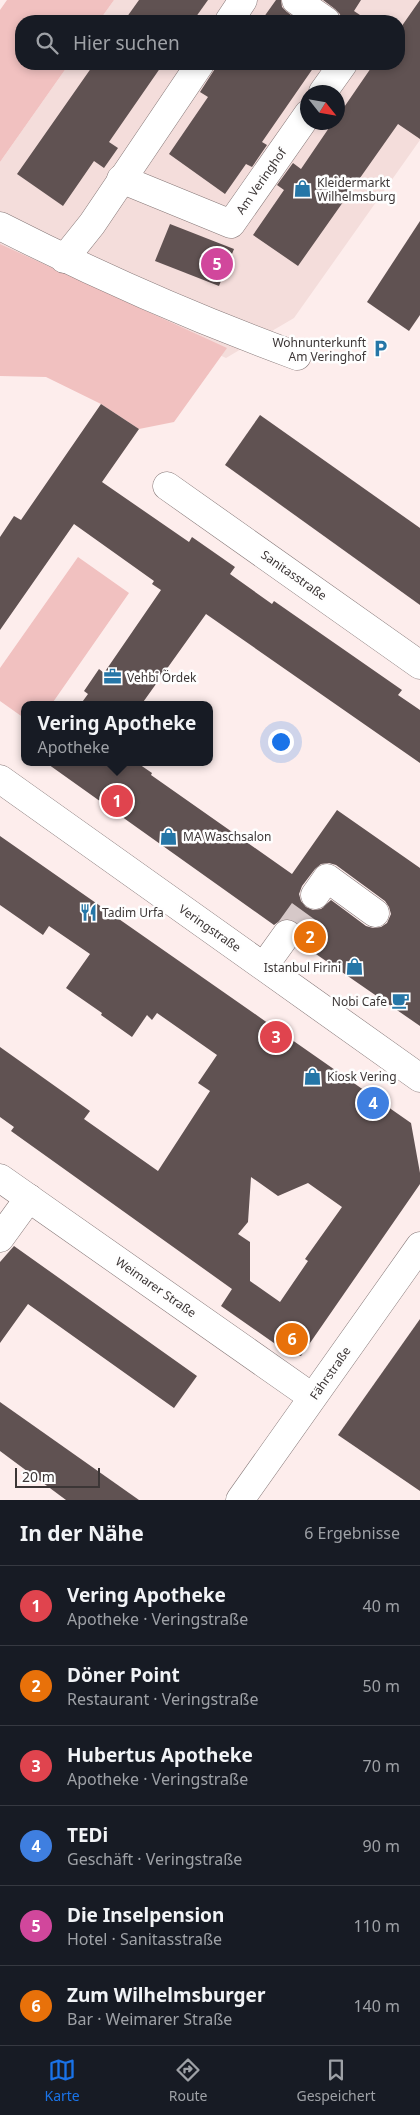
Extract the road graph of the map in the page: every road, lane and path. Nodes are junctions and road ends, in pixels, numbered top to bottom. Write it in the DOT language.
graph roads {
  1 [pos="244,0"];
  2 [pos="296,0"];
  3 [pos="233,15"];
  4 [pos="317,15"];
  5 [pos="196,70"];
  6 [pos="339,70"];
  7 [pos="328,85"];
  8 [pos="300,125"];
  9 [pos="121,179"];
  10 [pos="0,226"];
  11 [pos="64,258"];
  12 [pos="297,356"];
  13 [pos="167,486"];
  14 [pos="420,665"];
  15 [pos="0,779"];
  16 [pos="314,895"];
  17 [pos="375,913"];
  18 [pos="287,934"];
  19 [pos="264,966"];
  20 [pos="420,1078"];
  21 [pos="0,1178"];
  22 [pos="29,1198"];
  23 [pos="0,1238"];
  24 [pos="420,1246"];
  25 [pos="312,1397"];
  26 [pos="240,1500"];
  1 -- 3 [label="street"];
  2 -- 4 [label="street"];
  5 -- 9 [label="street"];
  6 -- 7 [label="street"];
  8 -- 9 [label="street, Am Veringhof"];
  9 -- 11 [label="street"];
  10 -- 11 [label="street"];
  11 -- 12 [label="street"];
  13 -- 14 [label="street, Sanitasstraße"];
  15 -- 19 [label="street, Veringstraße"];
  16 -- 17 [label="street"];
  18 -- 19 [label="street"];
  19 -- 20 [label="street, Veringstraße"];
  21 -- 22 [label="street, Weimarer Straße"];
  22 -- 23 [label="street"];
  22 -- 25 [label="street, Weimarer Straße"];
  24 -- 25 [label="street, Fährstraße"];
  25 -- 26 [label="street, Fährstraße"];
}
